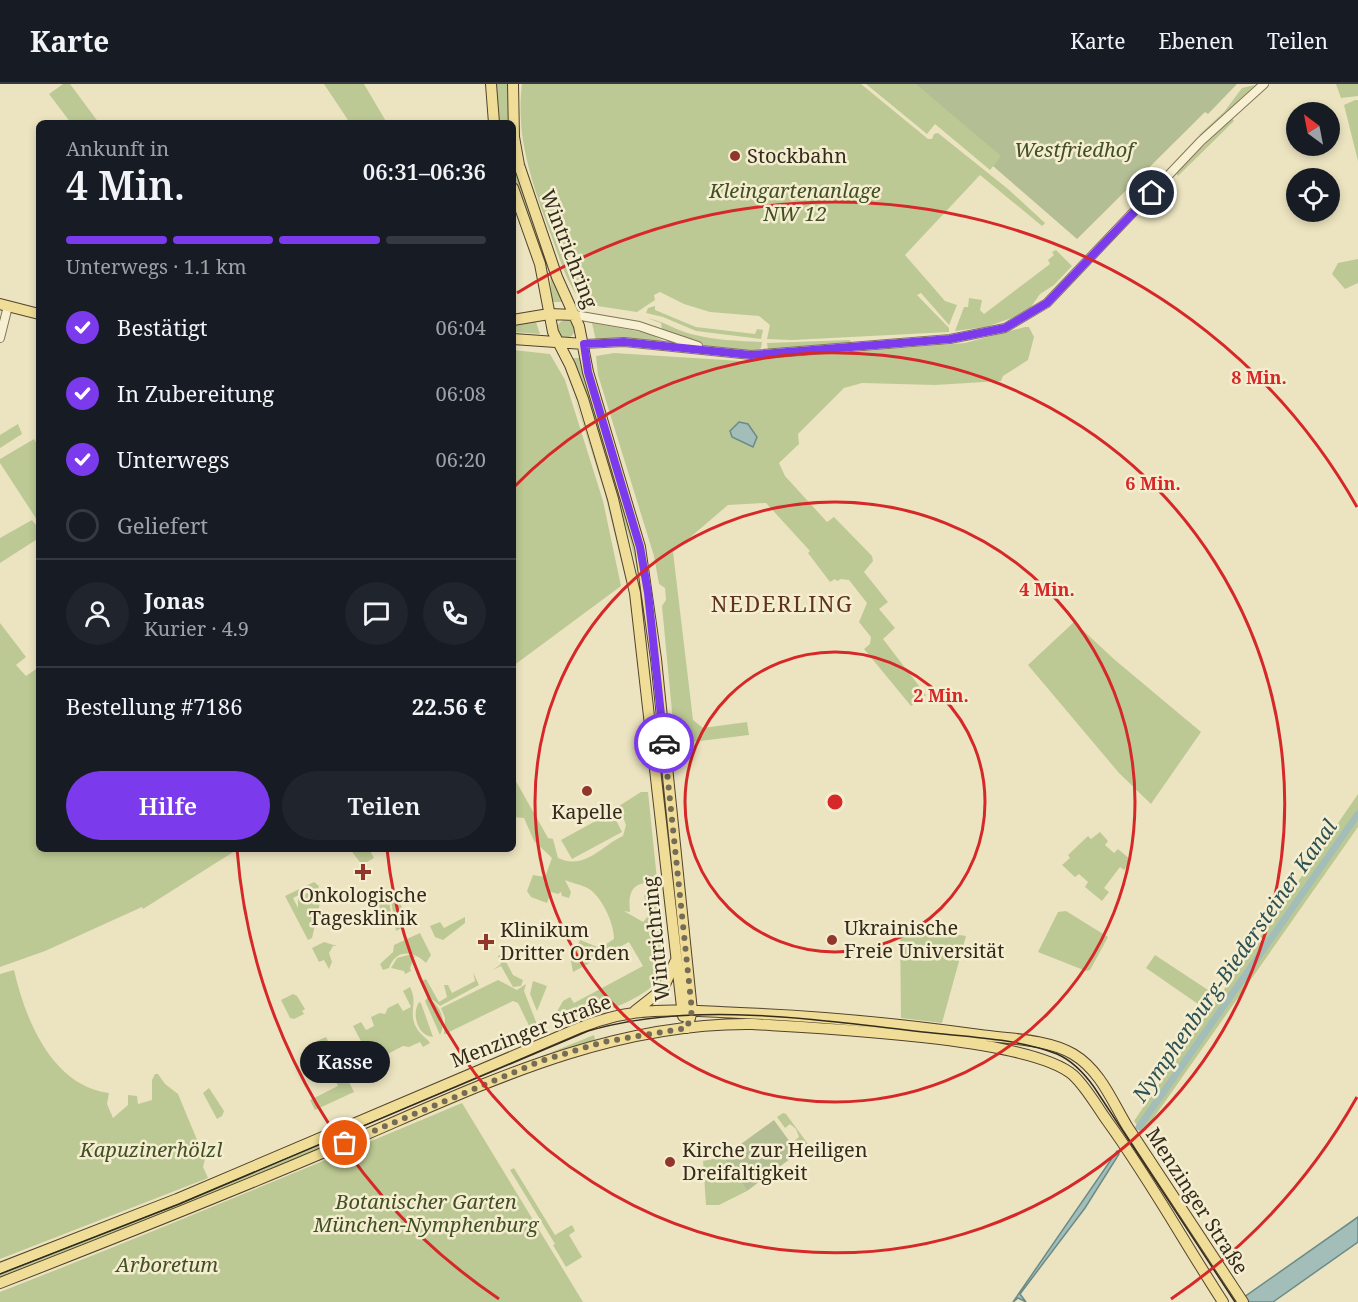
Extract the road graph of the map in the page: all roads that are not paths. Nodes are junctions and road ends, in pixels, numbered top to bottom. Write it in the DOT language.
graph roads {
  1 [pos="491,84"];
  2 [pos="513,84"];
  3 [pos="1264,84"];
  4 [pos="494,120"];
  5 [pos="514,120"];
  6 [pos="516,148"];
  7 [pos="516,196"];
  8 [pos="4,305"];
  9 [pos="36,313"];
  10 [pos="549,314"];
  11 [pos="575,315"];
  12 [pos="516,320"];
  13 [pos="0,338"];
  14 [pos="516,339"];
  15 [pos="559,344"];
  16 [pos="584,344"];
  17 [pos="724,353"];
  18 [pos="676,958"];
  19 [pos="687,1011"];
  20 [pos="632,1013"];
  21 [pos="687,1028"];
  22 [pos="0,1268"];
  23 [pos="0,1283"];
  24 [pos="1239,1297"];
  25 [pos="1222,1301"];
  1 -- 4 [label="main road"];
  2 -- 5 [label="main road, Wintrichring"];
  3 -- 17 [label="street"];
  6 -- 11 [label="main road, Wintrichring"];
  7 -- 10 [label="main road, Wintrichring"];
  8 -- 9 [label="main road"];
  8 -- 13 [label="street"];
  10 -- 11 [label="main road"];
  10 -- 12 [label="main road"];
  10 -- 15 [label="main road, Wintrichring"];
  11 -- 16 [label="main road, Wintrichring"];
  11 -- 17 [label="street"];
  14 -- 15 [label="main road"];
  15 -- 16 [label="main road"];
  15 -- 18 [label="main road, Wintrichring"];
  16 -- 17 [label="street"];
  16 -- 19 [label="main road, Wintrichring"];
  18 -- 19 [label="main road, Wintrichring"];
  18 -- 20 [label="main road"];
  19 -- 20 [label="main road, Menzinger Straße"];
  19 -- 21 [label="main road, Wintrichring"];
  19 -- 24 [label="main road, Menzinger Straße"];
  20 -- 22 [label="main road, Menzinger Straße"];
  21 -- 23 [label="main road, Menzinger Straße"];
  21 -- 25 [label="main road, Menzinger Straße"];
}
